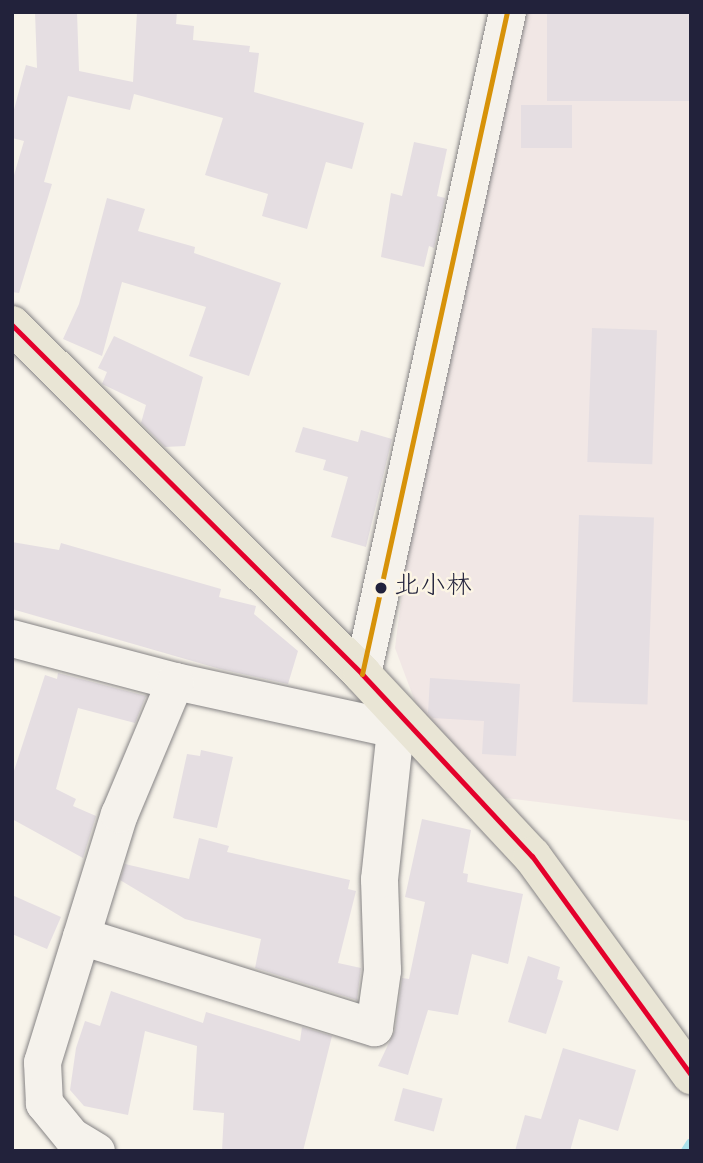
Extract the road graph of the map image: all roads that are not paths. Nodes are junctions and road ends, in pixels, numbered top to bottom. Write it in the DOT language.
graph roads {
  1 [pos="506,12"];
  2 [pos="12,325"];
  3 [pos="12,638"];
  4 [pos="362,674"];
  5 [pos="175,681"];
  6 [pos="400,726"];
  7 [pos="81,936"];
  8 [pos="690,1072"];
  9 [pos="96,1151"];
  1 -- 4 [label="street"];
  2 -- 4 [label="main road"];
  3 -- 5 [label="street"];
  4 -- 6 [label="main road"];
  5 -- 6 [label="street"];
  5 -- 7 [label="street"];
  6 -- 7 [label="street"];
  6 -- 8 [label="main road"];
  7 -- 9 [label="street"];
}
